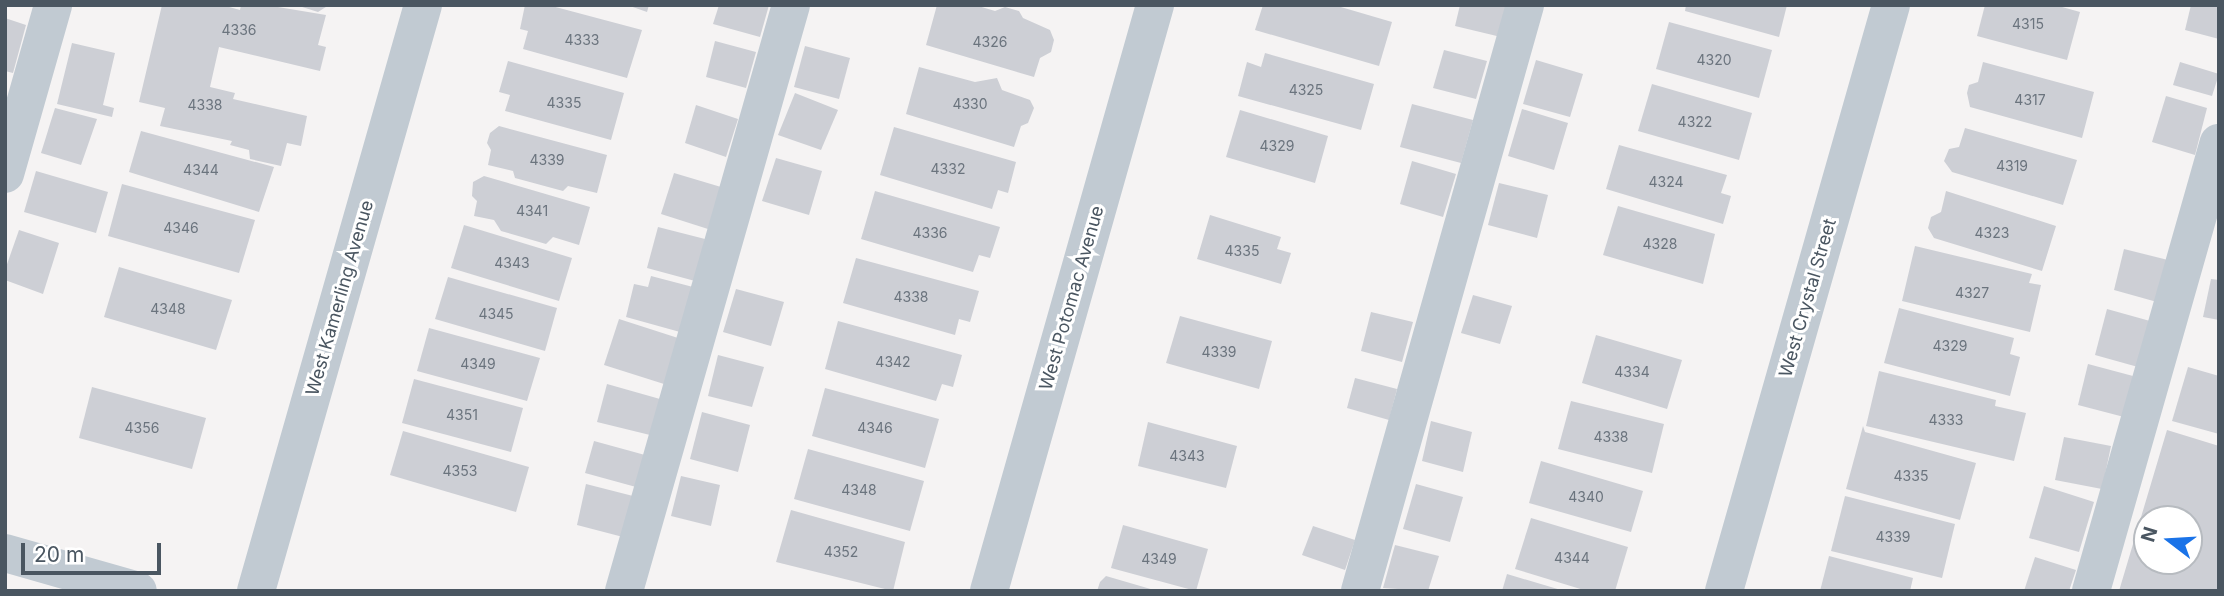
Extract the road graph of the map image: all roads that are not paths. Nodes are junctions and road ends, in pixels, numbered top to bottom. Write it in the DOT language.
graph roads {
  1 [pos="53,5"];
  2 [pos="423,5"];
  3 [pos="791,5"];
  4 [pos="1155,5"];
  5 [pos="1525,5"];
  6 [pos="1891,5"];
  7 [pos="2219,143"];
  8 [pos="5,174"];
  9 [pos="5,553"];
  10 [pos="53,579"];
  11 [pos="138,591"];
  12 [pos="256,591"];
  13 [pos="624,591"];
  14 [pos="989,591"];
  15 [pos="1360,591"];
  16 [pos="1724,591"];
  17 [pos="2091,591"];
  1 -- 8 [label="street"];
  2 -- 12 [label="street, West Kamerling Avenue"];
  3 -- 13 [label="street"];
  4 -- 14 [label="street, West Potomac Avenue"];
  5 -- 15 [label="street"];
  6 -- 16 [label="street, West Crystal Street"];
  7 -- 17 [label="street"];
  9 -- 10 [label="street"];
  10 -- 11 [label="street"];
}
